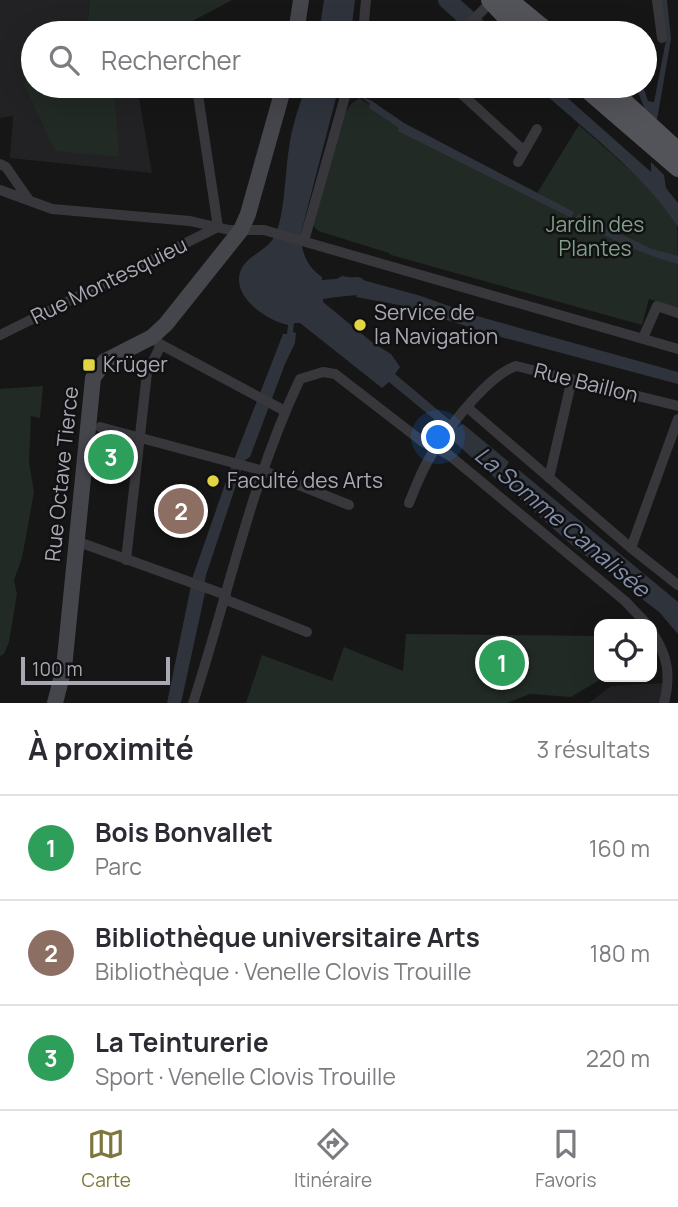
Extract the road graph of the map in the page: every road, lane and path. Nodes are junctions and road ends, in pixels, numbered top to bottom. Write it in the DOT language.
graph roads {
  1 [pos="301,0"];
  2 [pos="366,0"];
  3 [pos="509,0"];
  4 [pos="657,0"];
  5 [pos="488,4"];
  6 [pos="298,21"];
  7 [pos="364,21"];
  8 [pos="471,21"];
  9 [pos="507,21"];
  10 [pos="534,21"];
  11 [pos="662,38"];
  12 [pos="198,98"];
  13 [pos="280,98"];
  14 [pos="345,98"];
  15 [pos="466,98"];
  16 [pos="599,98"];
  17 [pos="618,98"];
  18 [pos="537,129"];
  19 [pos="524,151"];
  20 [pos="673,155"];
  21 [pos="517,162"];
  22 [pos="0,164"];
  23 [pos="0,190"];
  24 [pos="29,200"];
  25 [pos="218,227"];
  26 [pos="241,230"];
  27 [pos="304,241"];
  28 [pos="678,313"];
  29 [pos="0,335"];
  30 [pos="643,338"];
  31 [pos="157,341"];
  32 [pos="678,349"];
  33 [pos="572,379"];
  34 [pos="678,406"];
  35 [pos="468,408"];
  36 [pos="285,411"];
  37 [pos="678,419"];
  38 [pos="100,427"];
  39 [pos="140,437"];
  40 [pos="438,445"];
  41 [pos="264,471"];
  42 [pos="549,478"];
  43 [pos="409,503"];
  44 [pos="349,505"];
  45 [pos="76,541"];
  46 [pos="631,548"];
  47 [pos="126,560"];
  48 [pos="678,585"];
  49 [pos="225,597"];
  50 [pos="642,619"];
  51 [pos="307,632"];
  52 [pos="657,641"];
  53 [pos="55,703"];
  54 [pos="193,703"];
  55 [pos="664,703"];
  1 -- 6 [label="street"];
  2 -- 7 [label="street"];
  3 -- 10 [label="main road"];
  4 -- 11 [label="street"];
  5 -- 8 [label="street"];
  5 -- 9 [label="main road"];
  12 -- 25 [label="street"];
  13 -- 26 [label="street"];
  14 -- 27 [label="street"];
  15 -- 19 [label="street"];
  16 -- 20 [label="main road"];
  17 -- 20 [label="main road"];
  18 -- 19 [label="street"];
  19 -- 21 [label="street"];
  22 -- 24 [label="street"];
  23 -- 24 [label="street"];
  24 -- 25 [label="street"];
  25 -- 26 [label="street"];
  25 -- 29 [label="street, Rue Montesquieu"];
  26 -- 27 [label="street"];
  26 -- 31 [label="street, Rue Octave Tierce"];
  27 -- 30 [label="street"];
  28 -- 30 [label="street"];
  30 -- 32 [label="street"];
  31 -- 36 [label="street"];
  31 -- 39 [label="street"];
  31 -- 45 [label="street, Rue Octave Tierce"];
  33 -- 34 [label="street, Rue Baillon"];
  33 -- 35 [label="street, Rue Baillon"];
  33 -- 42 [label="street"];
  35 -- 40 [label="street"];
  35 -- 42 [label="street"];
  36 -- 40 [label="street"];
  36 -- 41 [label="street"];
  37 -- 46 [label="street"];
  38 -- 39 [label="street"];
  39 -- 41 [label="street"];
  39 -- 47 [label="street"];
  40 -- 43 [label="street"];
  40 -- 50 [label="street"];
  41 -- 44 [label="street"];
  41 -- 49 [label="street"];
  42 -- 46 [label="street"];
  45 -- 47 [label="street"];
  45 -- 53 [label="street, Rue Octave Tierce"];
  46 -- 48 [label="street"];
  47 -- 49 [label="street"];
  49 -- 51 [label="street"];
  49 -- 54 [label="street"];
  52 -- 55 [label="street"];
}
